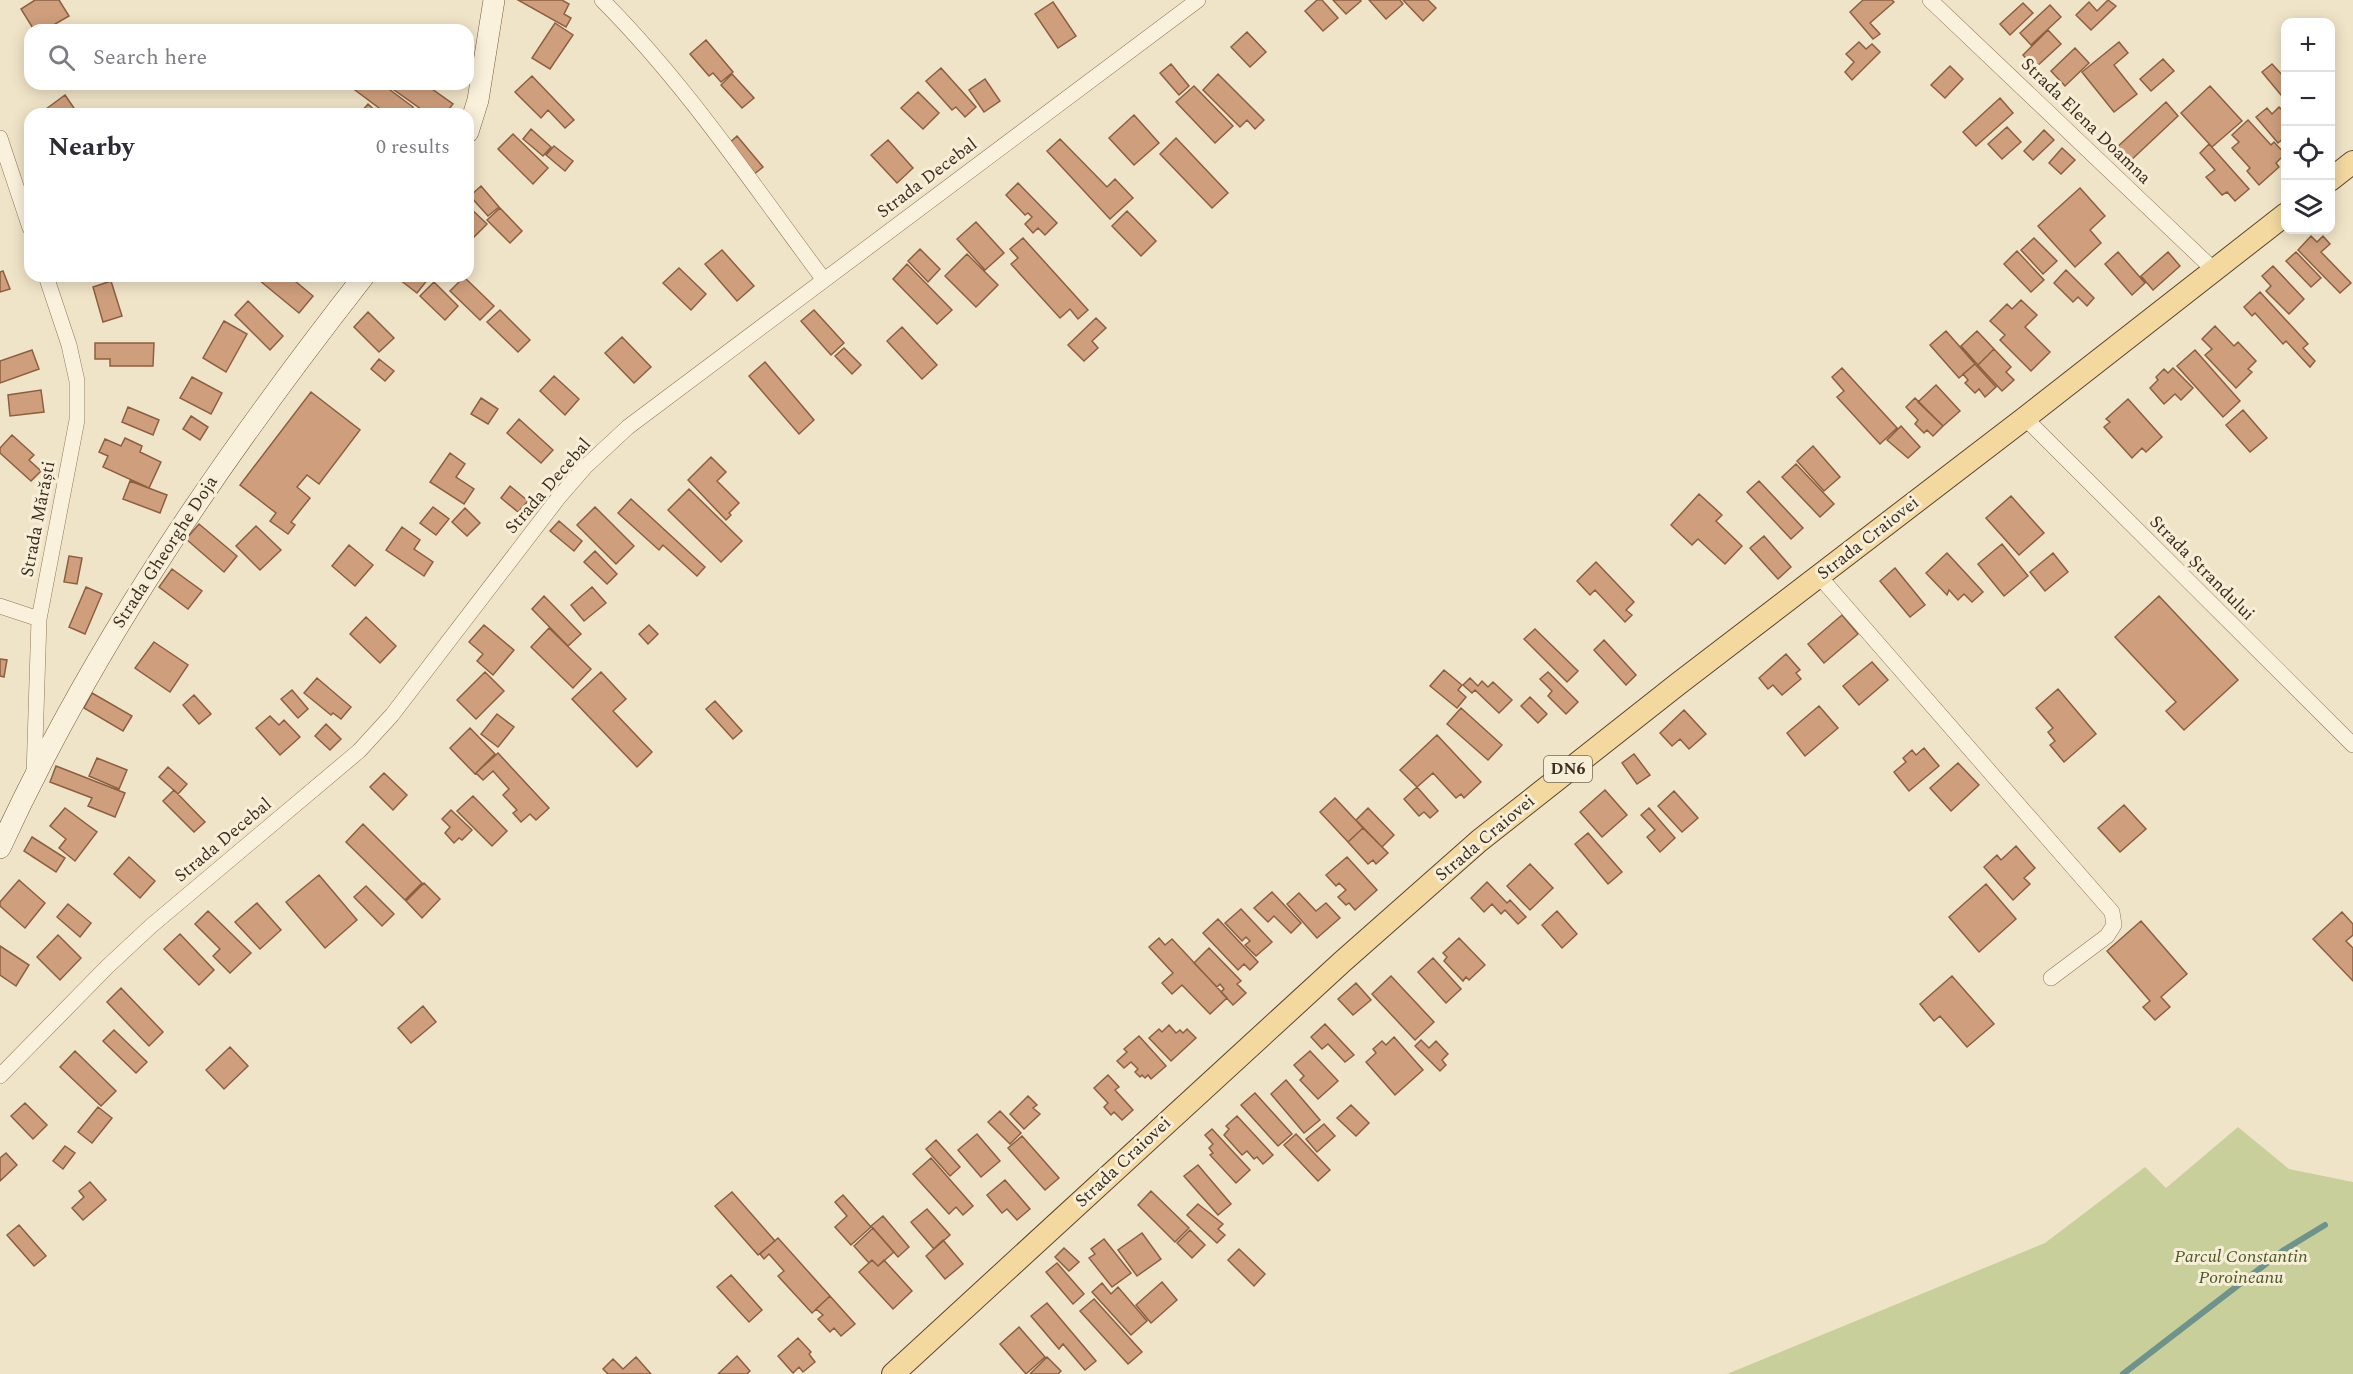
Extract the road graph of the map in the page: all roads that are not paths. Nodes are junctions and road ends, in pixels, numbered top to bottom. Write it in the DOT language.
graph roads {
  1 [pos="494,0"];
  2 [pos="602,0"];
  3 [pos="1198,0"];
  4 [pos="1930,0"];
  5 [pos="474,113"];
  6 [pos="0,138"];
  7 [pos="2353,162"];
  8 [pos="2335,177"];
  9 [pos="24,210"];
  10 [pos="2281,218"];
  11 [pos="2214,270"];
  12 [pos="824,280"];
  13 [pos="48,282"];
  14 [pos="359,282"];
  15 [pos="2025,418"];
  16 [pos="1819,576"];
  17 [pos="0,606"];
  18 [pos="39,619"];
  19 [pos="2353,746"];
  20 [pos="34,775"];
  21 [pos="0,848"];
  22 [pos="2051,978"];
  23 [pos="0,1076"];
  24 [pos="893,1374"];
  1 -- 5 [label="street"];
  2 -- 12 [label="street"];
  3 -- 12 [label="street, Strada Decebal"];
  4 -- 11 [label="street, Strada Elena Doamna"];
  6 -- 9 [label="street"];
  7 -- 8 [label="main road"];
  10 -- 11 [label="main road, Strada Craiovei / DN6"];
  11 -- 15 [label="main road, Strada Craiovei / DN6"];
  12 -- 23 [label="street, Strada Decebal"];
  13 -- 18 [label="street, Strada Mărăști"];
  14 -- 20 [label="street, Strada Gheorghe Doja"];
  15 -- 16 [label="main road, Strada Craiovei / DN6"];
  15 -- 19 [label="street, Strada Ștrandului"];
  16 -- 22 [label="street"];
  16 -- 24 [label="main road, Strada Craiovei / DN6"];
  17 -- 18 [label="street"];
  18 -- 20 [label="street, Strada Mărăști"];
  20 -- 21 [label="street, Strada Gheorghe Doja"];
}
